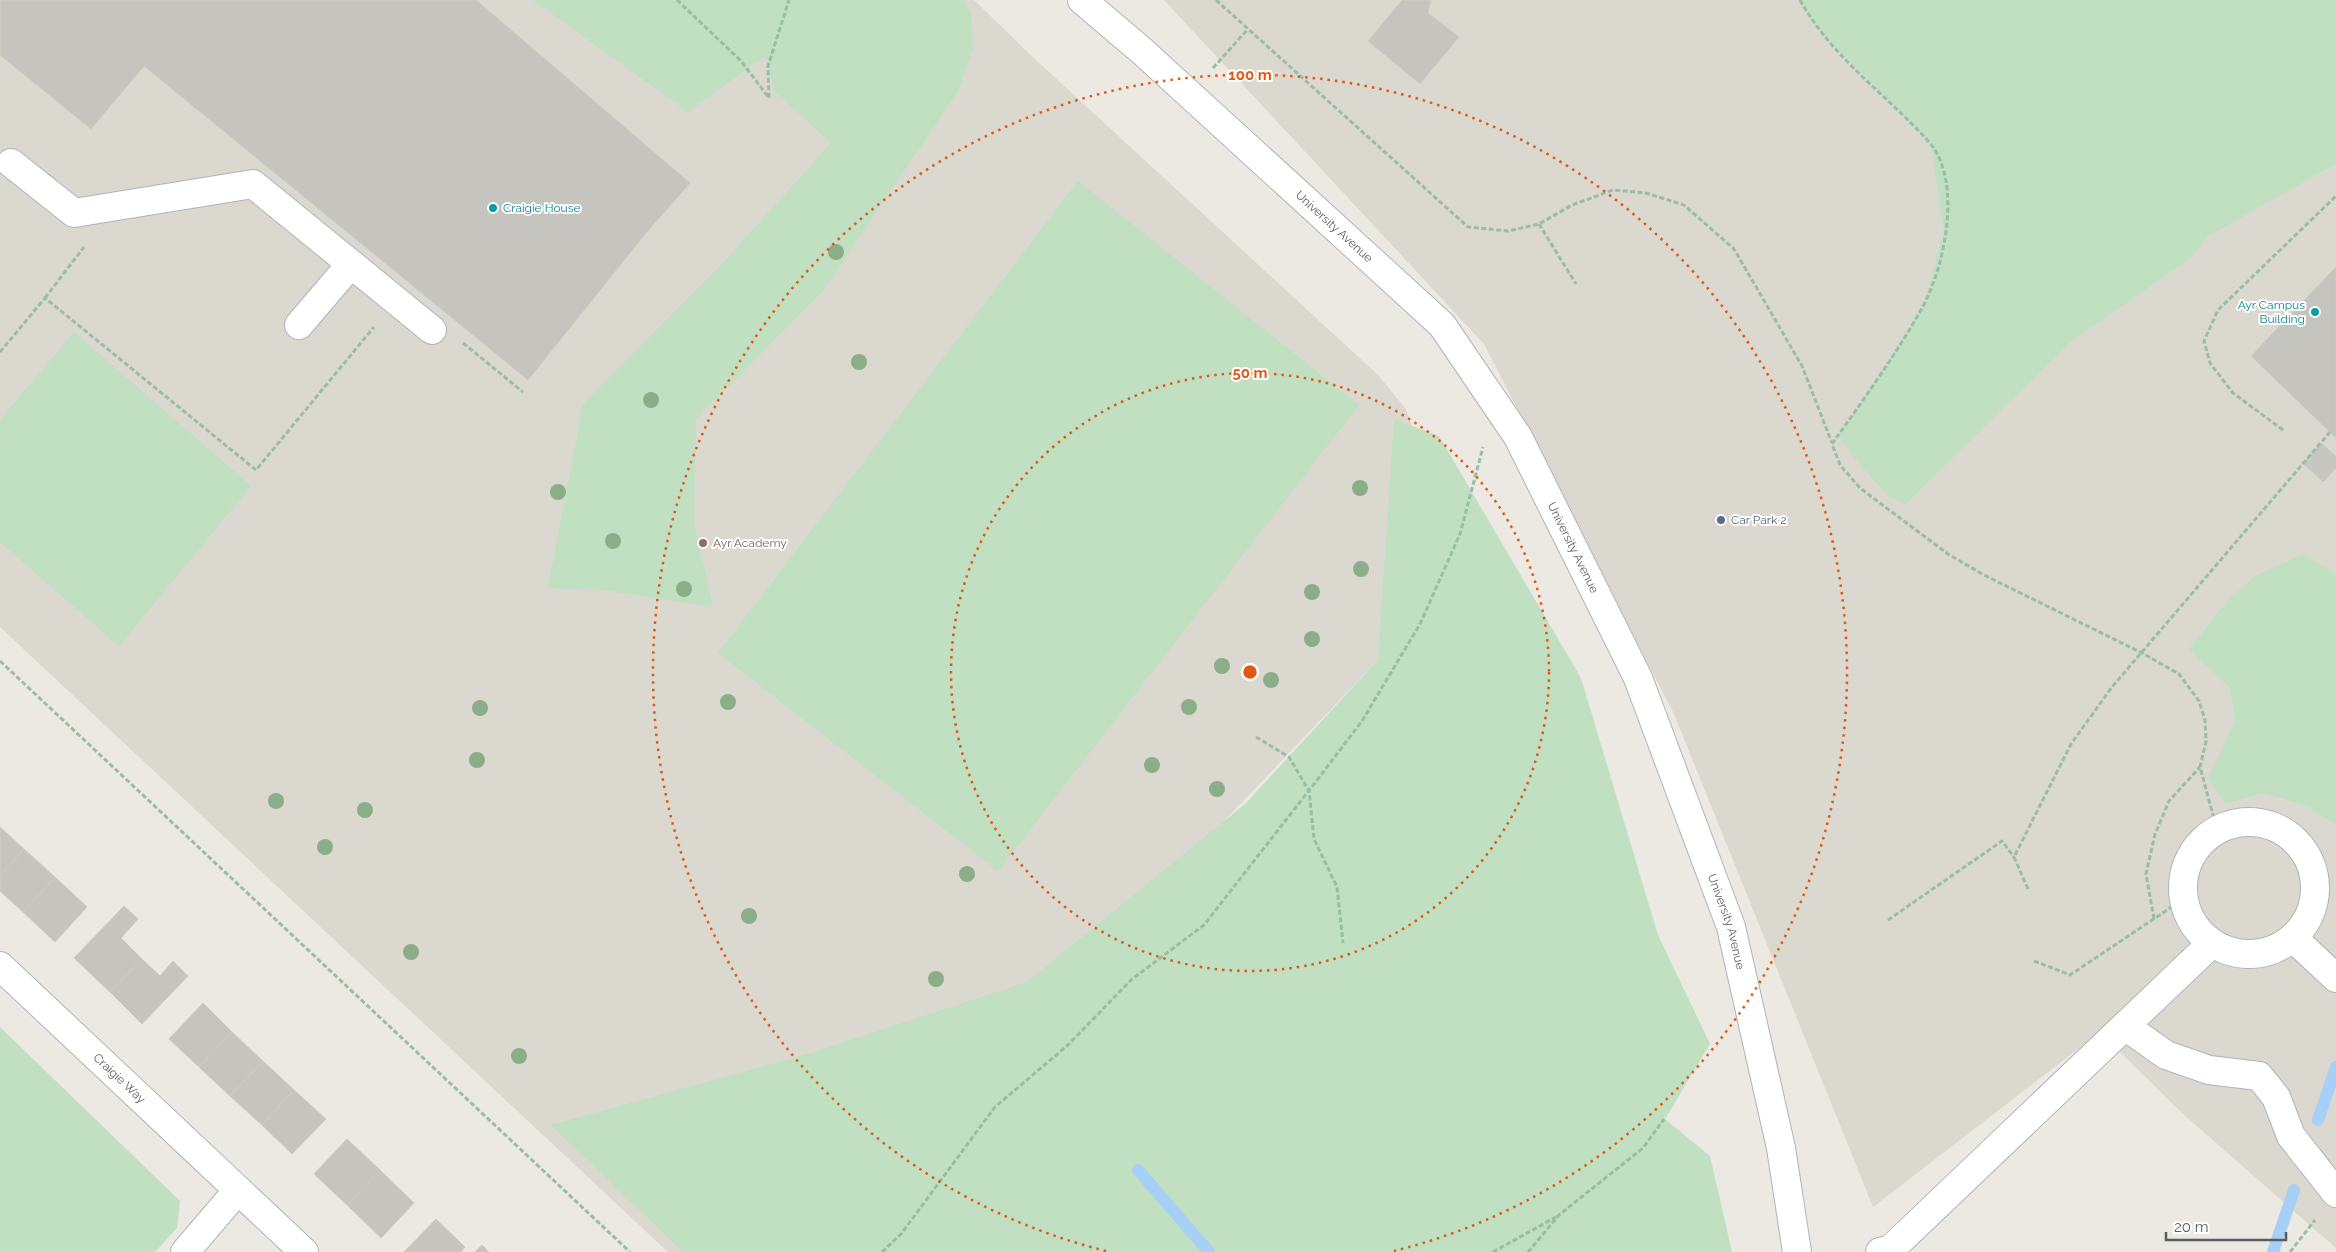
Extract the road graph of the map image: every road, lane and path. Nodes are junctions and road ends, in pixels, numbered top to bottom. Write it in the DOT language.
graph roads {
  1 [pos="677,0"];
  2 [pos="789,0"];
  3 [pos="1082,0"];
  4 [pos="1216,0"];
  5 [pos="1800,0"];
  6 [pos="1248,29"];
  7 [pos="1189,94"];
  8 [pos="12,163"];
  9 [pos="2336,196"];
  10 [pos="115,207"];
  11 [pos="1538,224"];
  12 [pos="351,264"];
  13 [pos="1576,284"];
  14 [pos="45,298"];
  15 [pos="300,325"];
  16 [pos="375,326"];
  17 [pos="432,330"];
  18 [pos="0,352"];
  19 [pos="523,392"];
  20 [pos="1495,402"];
  21 [pos="2282,430"];
  22 [pos="2330,432"];
  23 [pos="1832,444"];
  24 [pos="2142,653"];
  25 [pos="0,660"];
  26 [pos="1256,737"];
  27 [pos="2200,767"];
  28 [pos="1309,791"];
  29 [pos="2218,830"];
  30 [pos="2014,857"];
  31 [pos="2028,889"];
  32 [pos="2185,898"];
  33 [pos="2154,919"];
  34 [pos="1888,920"];
  35 [pos="2293,938"];
  36 [pos="2212,942"];
  37 [pos="1343,943"];
  38 [pos="2034,961"];
  39 [pos="0,966"];
  40 [pos="2336,978"];
  41 [pos="2125,1026"];
  42 [pos="1664,1119"];
  43 [pos="238,1190"];
  44 [pos="2336,1193"];
  45 [pos="1559,1215"];
  46 [pos="2319,1216"];
  47 [pos="185,1252"];
  48 [pos="304,1252"];
  49 [pos="630,1252"];
  50 [pos="882,1252"];
  51 [pos="1493,1252"];
  52 [pos="1528,1252"];
  53 [pos="1797,1252"];
  54 [pos="1880,1252"];
  55 [pos="2290,1252"];
  1 -- 2 [label="path"];
  3 -- 7 [label="street, University Avenue"];
  4 -- 6 [label="path"];
  5 -- 23 [label="path"];
  6 -- 7 [label="path"];
  6 -- 11 [label="path"];
  7 -- 20 [label="street, University Avenue"];
  8 -- 10 [label="street"];
  9 -- 21 [label="path"];
  10 -- 12 [label="street"];
  10 -- 14 [label="path"];
  11 -- 13 [label="path"];
  11 -- 23 [label="path"];
  12 -- 15 [label="street"];
  12 -- 17 [label="street"];
  14 -- 16 [label="path"];
  14 -- 18 [label="path"];
  17 -- 19 [label="path"];
  20 -- 28 [label="path"];
  20 -- 53 [label="street, University Avenue"];
  22 -- 24 [label="path"];
  23 -- 24 [label="path"];
  24 -- 27 [label="path"];
  24 -- 30 [label="path"];
  25 -- 49 [label="path"];
  26 -- 28 [label="path"];
  27 -- 29 [label="path"];
  27 -- 33 [label="path"];
  28 -- 37 [label="path"];
  28 -- 50 [label="path"];
  29 -- 32 [label="street"];
  29 -- 35 [label="street"];
  30 -- 31 [label="path"];
  30 -- 34 [label="path"];
  32 -- 33 [label="path"];
  32 -- 36 [label="street"];
  33 -- 38 [label="path"];
  35 -- 36 [label="street"];
  35 -- 40 [label="street"];
  36 -- 41 [label="street"];
  39 -- 43 [label="street, Craigie Way"];
  41 -- 44 [label="street"];
  41 -- 54 [label="street"];
  42 -- 45 [label="path"];
  43 -- 47 [label="street"];
  43 -- 48 [label="street, Craigie Way"];
  45 -- 51 [label="path"];
  45 -- 52 [label="path"];
  46 -- 55 [label="path"];
}
